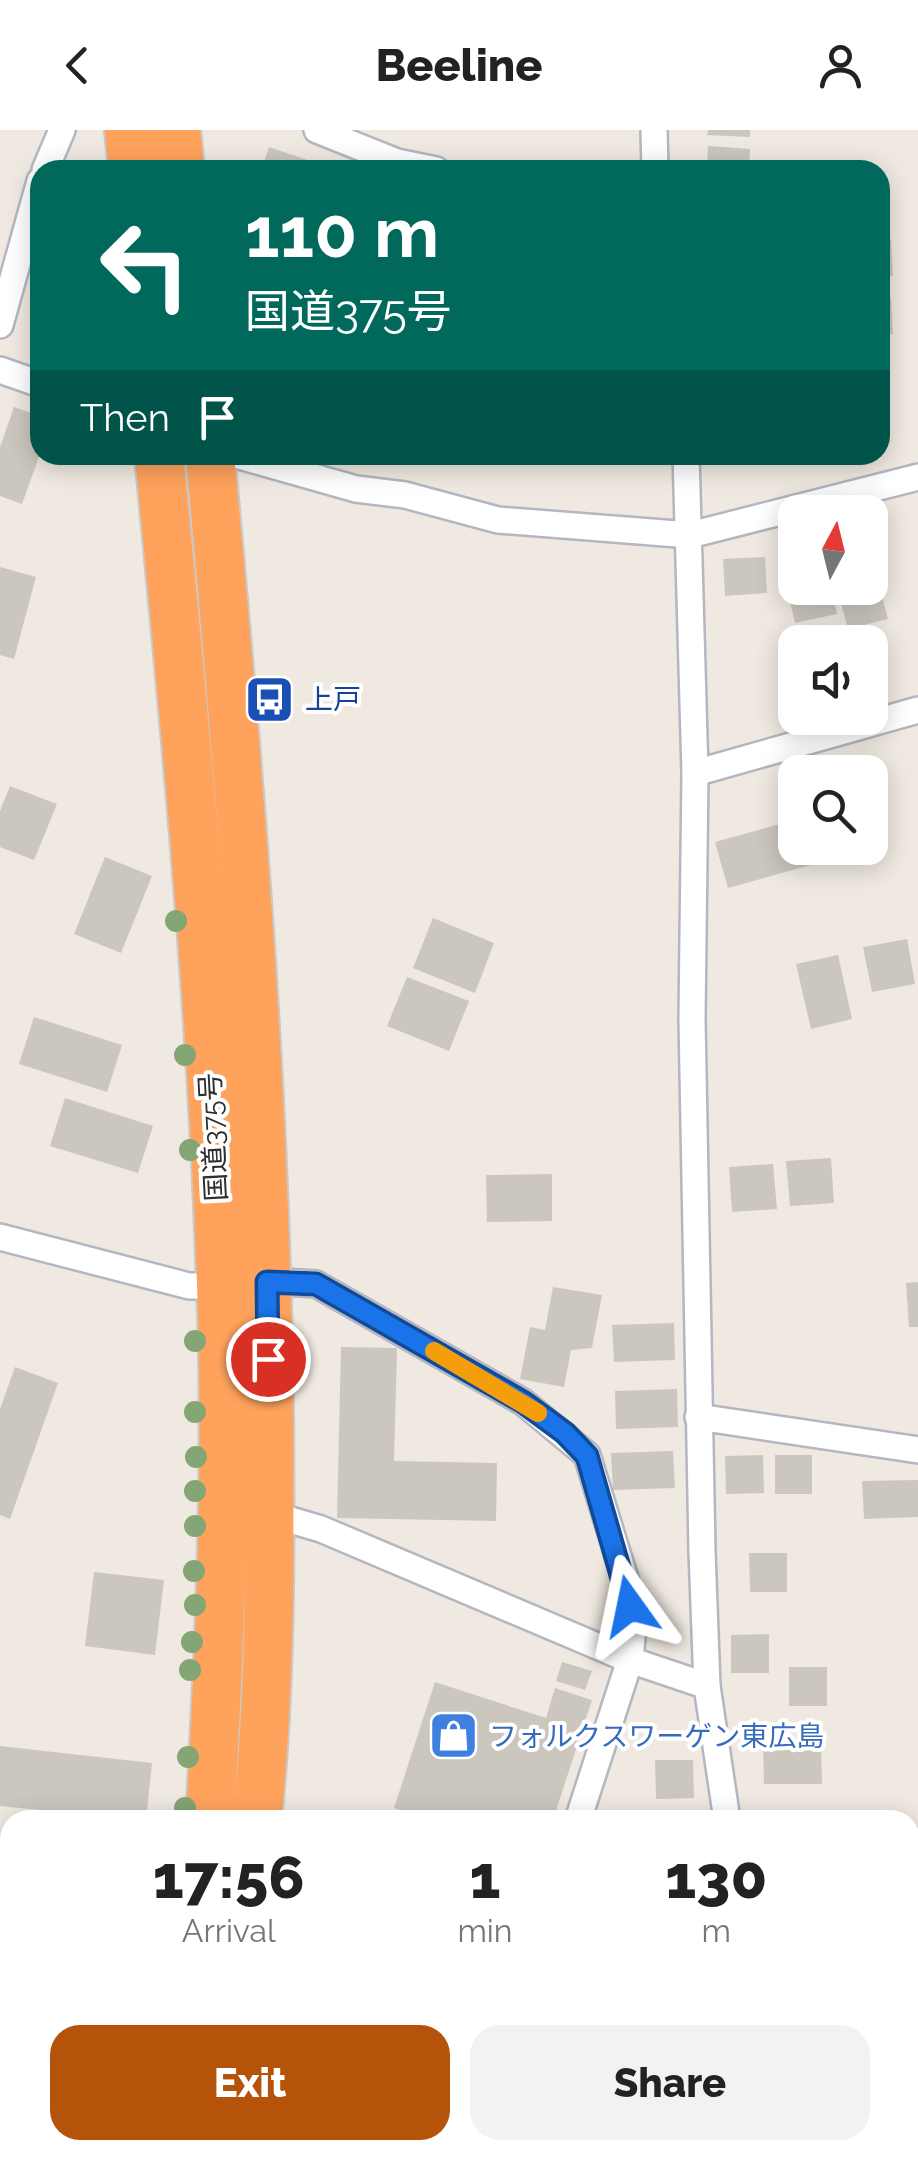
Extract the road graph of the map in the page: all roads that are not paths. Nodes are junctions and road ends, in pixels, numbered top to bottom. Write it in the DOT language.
graph roads {
  1 [pos="62,130"];
  2 [pos="129,130"];
  3 [pos="176,130"];
  4 [pos="317,130"];
  5 [pos="654,130"];
  6 [pos="48,160"];
  7 [pos="132,160"];
  8 [pos="179,160"];
  9 [pos="392,160"];
  10 [pos="655,160"];
  11 [pos="30,217"];
  12 [pos="0,325"];
  13 [pos="0,370"];
  14 [pos="30,380"];
  15 [pos="160,465"];
  16 [pos="211,465"];
  17 [pos="271,465"];
  18 [pos="686,465"];
  19 [pos="918,477"];
  20 [pos="690,535"];
  21 [pos="918,710"];
  22 [pos="696,773"];
  23 [pos="0,1237"];
  24 [pos="244,1284"];
  25 [pos="698,1417"];
  26 [pos="918,1450"];
  27 [pos="270,1514"];
  28 [pos="630,1660"];
  29 [pos="707,1686"];
  30 [pos="211,1810"];
  31 [pos="265,1810"];
  32 [pos="581,1810"];
  33 [pos="726,1810"];
  1 -- 6 [label="street"];
  2 -- 7 [label="highway"];
  3 -- 8 [label="highway"];
  4 -- 9 [label="street"];
  5 -- 10 [label="street"];
  11 -- 12 [label="street"];
  13 -- 14 [label="street"];
  15 -- 24 [label="highway, 国道375号"];
  16 -- 24 [label="highway, 国道375号"];
  17 -- 20 [label="street"];
  18 -- 20 [label="street"];
  19 -- 20 [label="street"];
  20 -- 22 [label="street"];
  21 -- 22 [label="street"];
  22 -- 25 [label="street"];
  23 -- 24 [label="street"];
  24 -- 27 [label="highway, 国道375号"];
  24 -- 28 [label="street"];
  24 -- 30 [label="highway, 国道375号"];
  25 -- 26 [label="street"];
  25 -- 29 [label="street"];
  27 -- 28 [label="street"];
  27 -- 31 [label="highway, 国道375号"];
  28 -- 29 [label="street"];
  28 -- 32 [label="street"];
  29 -- 33 [label="street"];
}
